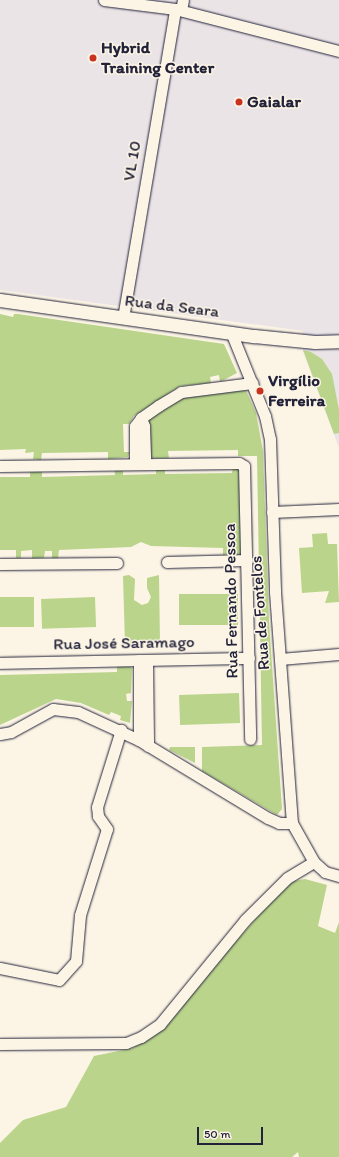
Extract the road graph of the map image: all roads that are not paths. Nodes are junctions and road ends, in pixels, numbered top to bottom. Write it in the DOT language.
graph roads {
  1 [pos="104,0"];
  2 [pos="177,5"];
  3 [pos="339,51"];
  4 [pos="0,300"];
  5 [pos="123,318"];
  6 [pos="231,332"];
  7 [pos="339,341"];
  8 [pos="252,383"];
  9 [pos="140,464"];
  10 [pos="0,466"];
  11 [pos="339,510"];
  12 [pos="272,512"];
  13 [pos="247,560"];
  14 [pos="167,562"];
  15 [pos="117,563"];
  16 [pos="0,564"];
  17 [pos="339,654"];
  18 [pos="249,658"];
  19 [pos="280,659"];
  20 [pos="143,660"];
  21 [pos="0,663"];
  22 [pos="121,730"];
  23 [pos="0,734"];
  24 [pos="250,739"];
  25 [pos="143,743"];
  26 [pos="292,824"];
  27 [pos="314,862"];
  28 [pos="339,876"];
  29 [pos="0,968"];
  30 [pos="0,1044"];
  1 -- 2 [label="street"];
  2 -- 3 [label="street"];
  2 -- 5 [label="street, VL 10"];
  4 -- 5 [label="street, Rua da Seara"];
  5 -- 6 [label="street, Rua da Seara"];
  6 -- 7 [label="street, Rua da Seara"];
  6 -- 8 [label="street, Rua de Fontelos"];
  8 -- 9 [label="street"];
  8 -- 12 [label="street, Rua de Fontelos"];
  9 -- 10 [label="street"];
  9 -- 13 [label="street, Rua Fernando Pessoa"];
  11 -- 12 [label="street"];
  12 -- 19 [label="street, Rua de Fontelos"];
  13 -- 14 [label="street"];
  13 -- 18 [label="street, Rua Fernando Pessoa"];
  15 -- 16 [label="street"];
  17 -- 19 [label="street"];
  18 -- 20 [label="street, Rua José Saramago"];
  18 -- 24 [label="street, Rua Fernando Pessoa"];
  19 -- 26 [label="street, Rua de Fontelos"];
  20 -- 21 [label="street, Rua José Saramago"];
  20 -- 25 [label="street"];
  22 -- 23 [label="street"];
  22 -- 25 [label="street"];
  22 -- 29 [label="street"];
  25 -- 26 [label="street"];
  26 -- 27 [label="street, Rua de Fontelos"];
  27 -- 28 [label="street, Rua de Fontelos"];
  27 -- 30 [label="street"];
}
